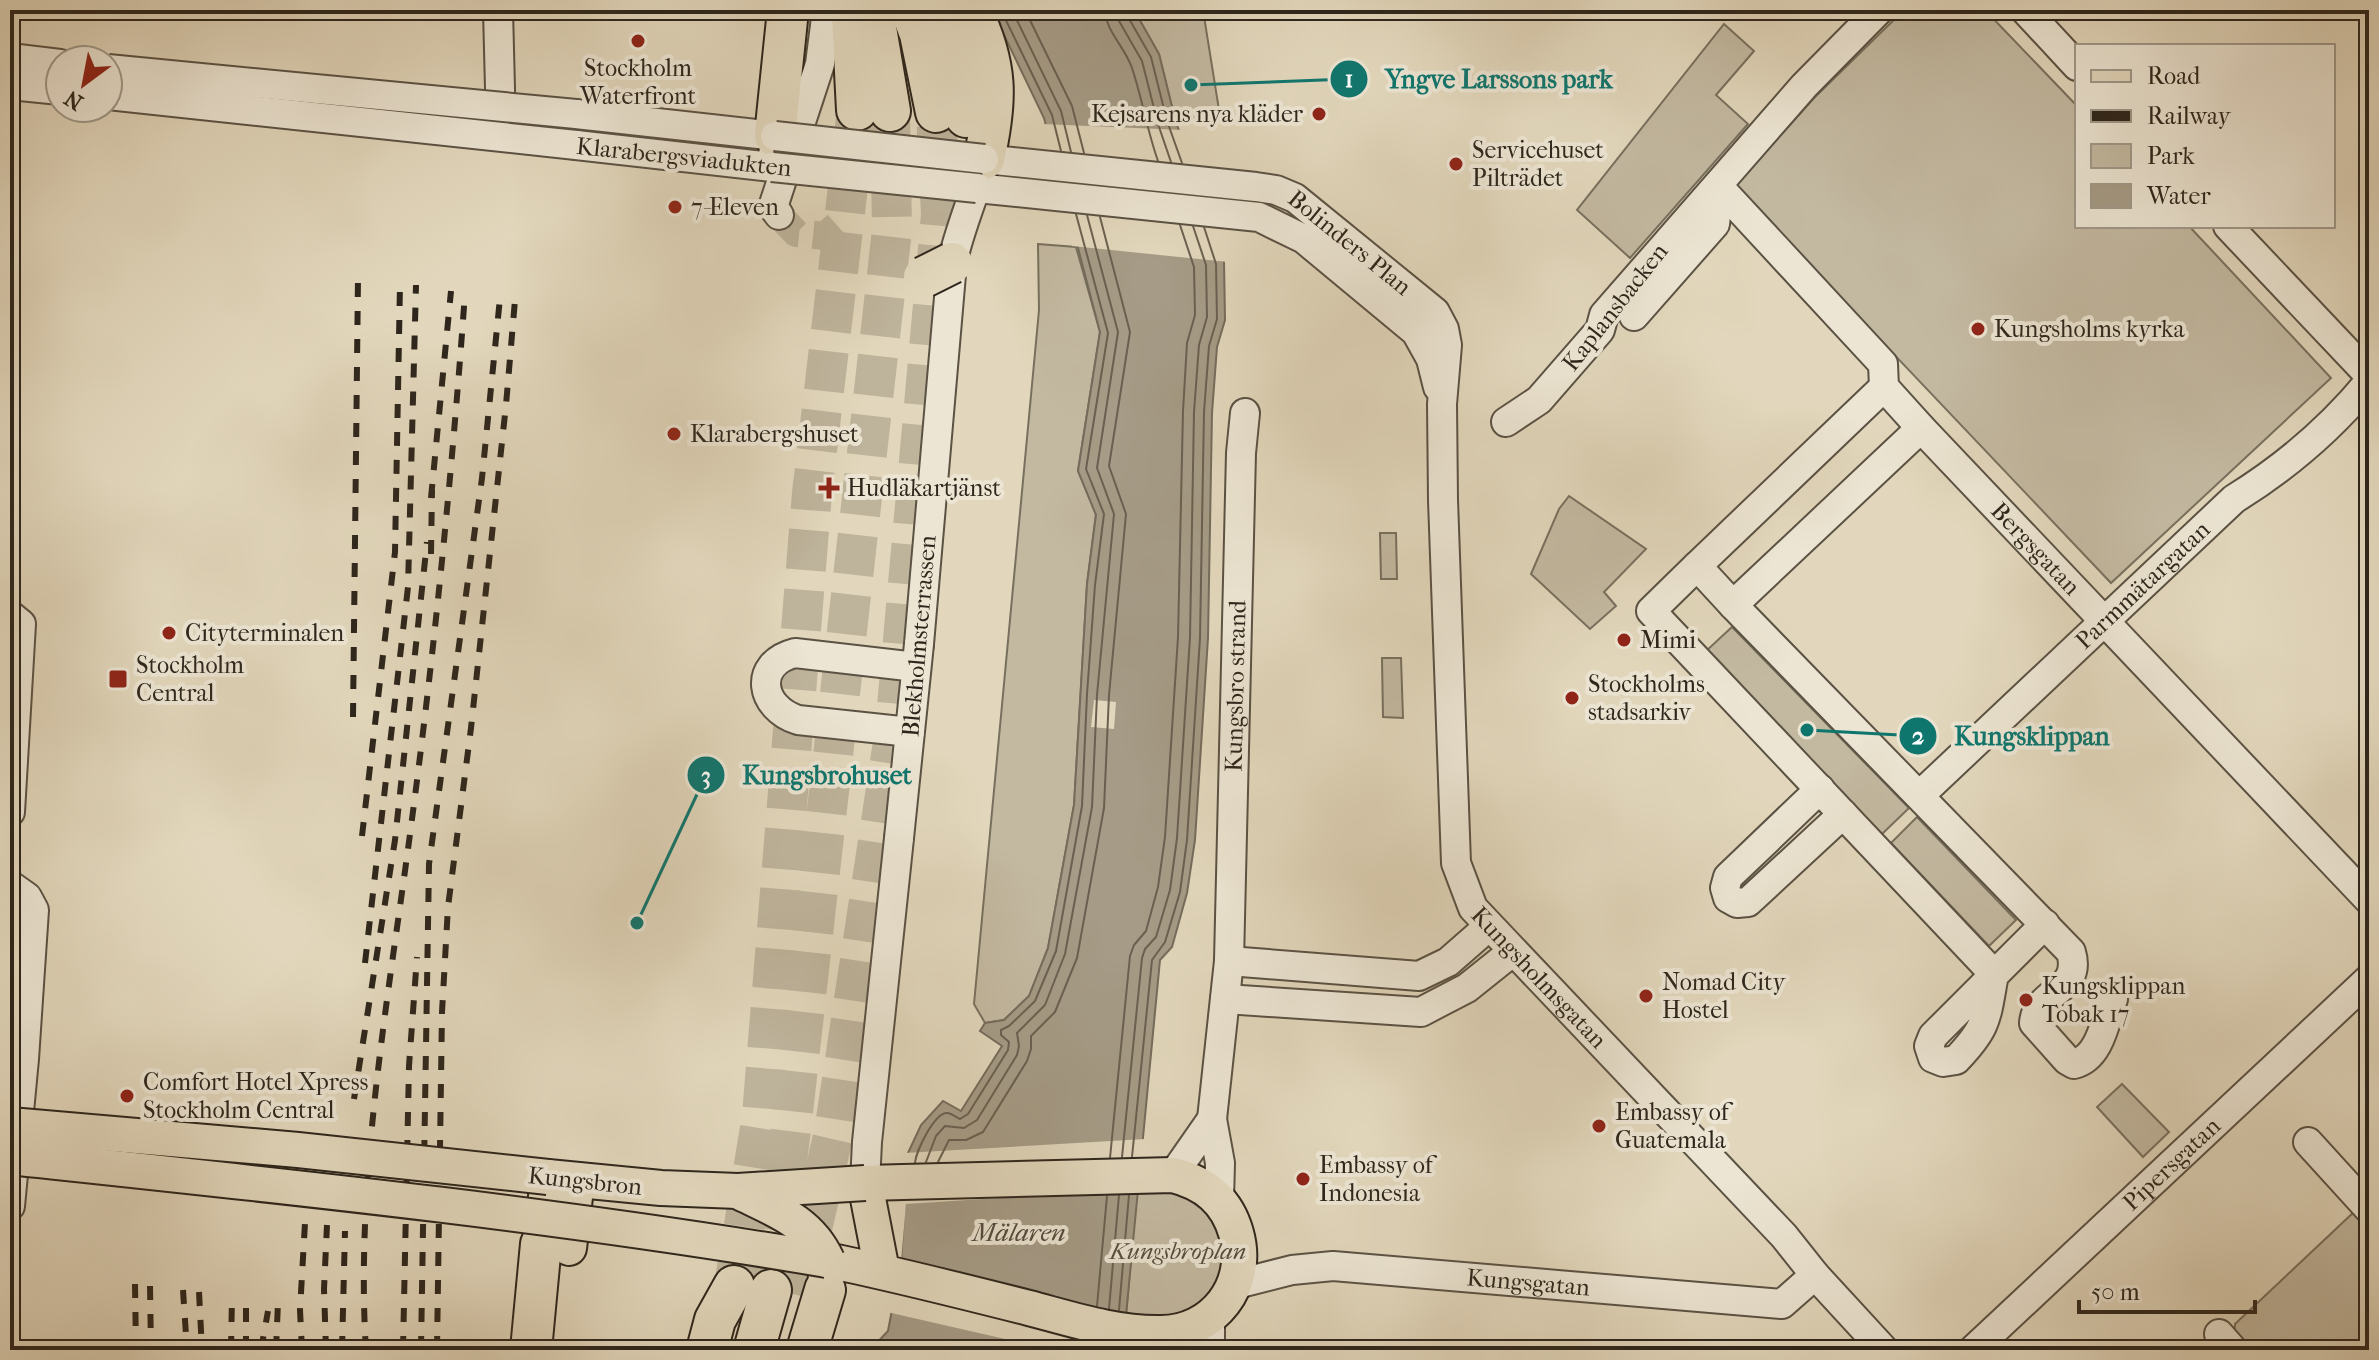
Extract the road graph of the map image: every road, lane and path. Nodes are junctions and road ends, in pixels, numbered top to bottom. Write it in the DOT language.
graph roads {
  1 [pos="498,10"];
  2 [pos="788,10"];
  3 [pos="827,10"];
  4 [pos="851,10"];
  5 [pos="873,10"];
  6 [pos="971,10"];
  7 [pos="1879,10"];
  8 [pos="2035,14"];
  9 [pos="921,16"];
  10 [pos="10,58"];
  11 [pos="44,62"];
  12 [pos="2075,64"];
  13 [pos="124,72"];
  14 [pos="10,85"];
  15 [pos="44,88"];
  16 [pos="811,91"];
  17 [pos="124,96"];
  18 [pos="317,103"];
  19 [pos="502,107"];
  20 [pos="873,111"];
  21 [pos="951,115"];
  22 [pos="501,137"];
  23 [pos="774,151"];
  24 [pos="980,174"];
  25 [pos="1256,187"];
  26 [pos="1719,187"];
  27 [pos="779,215"];
  28 [pos="1259,217"];
  29 [pos="2230,228"];
  30 [pos="1634,316"];
  31 [pos="1426,322"];
  32 [pos="2369,375"];
  33 [pos="2369,382"];
  34 [pos="1884,387"];
  35 [pos="1245,413"];
  36 [pos="1506,422"];
  37 [pos="1921,428"];
  38 [pos="1697,566"];
  39 [pos="1733,605"];
  40 [pos="2104,619"];
  41 [pos="15,620"];
  42 [pos="916,667"];
  43 [pos="910,732"];
  44 [pos="1820,789"];
  45 [pos="1920,795"];
  46 [pos="10,812"];
  47 [pos="1843,814"];
  48 [pos="10,885"];
  49 [pos="2369,900"];
  50 [pos="2045,924"];
  51 [pos="1488,927"];
  52 [pos="1512,952"];
  53 [pos="1229,961"];
  54 [pos="1419,976"];
  55 [pos="2369,979"];
  56 [pos="1225,999"];
  57 [pos="2113,999"];
  58 [pos="1421,1012"];
  59 [pos="1212,1119"];
  60 [pos="10,1125"];
  61 [pos="2308,1142"];
  62 [pos="298,1150"];
  63 [pos="10,1157"];
  64 [pos="1167,1175"];
  65 [pos="563,1178"];
  66 [pos="865,1183"];
  67 [pos="296,1187"];
  68 [pos="738,1191"];
  69 [pos="1219,1199"];
  70 [pos="10,1206"];
  71 [pos="2369,1209"];
  72 [pos="557,1232"];
  73 [pos="882,1271"];
  74 [pos="1815,1275"];
  75 [pos="791,1284"];
  76 [pos="1233,1285"];
  77 [pos="1210,1334"];
  78 [pos="1145,1341"];
  79 [pos="531,1350"];
  80 [pos="558,1350"];
  81 [pos="707,1350"];
  82 [pos="728,1350"];
  83 [pos="754,1350"];
  84 [pos="782,1350"];
  85 [pos="807,1350"];
  86 [pos="1884,1350"];
  87 [pos="1973,1350"];
  1 -- 19 [label="street"];
  2 -- 23 [label="highway"];
  3 -- 16 [label="street"];
  4 -- 20 [label="highway"];
  5 -- 20 [label="highway"];
  6 -- 24 [label="highway"];
  7 -- 26 [label="street, Kaplansbacken"];
  8 -- 12 [label="street"];
  9 -- 21 [label="highway"];
  10 -- 11 [label="street"];
  13 -- 18 [label="street, Klarabergsviadukten, bridge"];
  14 -- 15 [label="street"];
  16 -- 20 [label="street"];
  16 -- 27 [label="street"];
  17 -- 18 [label="street, Klarabergsviadukten, bridge"];
  18 -- 19 [label="street, Klarabergsviadukten, bridge"];
  18 -- 22 [label="street, Klarabergsviadukten, bridge"];
  19 -- 22 [label="street"];
  19 -- 23 [label="street, Klarabergsviadukten, bridge"];
  22 -- 23 [label="street, Klarabergsviadukten, bridge"];
  23 -- 24 [label="street, Klarabergsviadukten, bridge"];
  24 -- 25 [label="street, Klarabergsviadukten"];
  24 -- 28 [label="street, Klarabergsviadukten"];
  24 -- 42 [label="street, Blekholmsterrassen, bridge"];
  25 -- 31 [label="street, Bolinders Plan"];
  26 -- 30 [label="street, Kaplansbacken"];
  26 -- 34 [label="street, Bergsgatan"];
  26 -- 36 [label="street, Kaplansbacken"];
  28 -- 31 [label="street, Bolinders Plan"];
  29 -- 32 [label="street"];
  31 -- 51 [label="street, Kungsholmsgatan"];
  33 -- 40 [label="street, Parmmätargatan"];
  34 -- 37 [label="street, Bergsgatan"];
  34 -- 38 [label="street"];
  35 -- 53 [label="street, Kungsbro strand"];
  37 -- 39 [label="street"];
  37 -- 40 [label="street, Bergsgatan"];
  38 -- 39 [label="street"];
  38 -- 44 [label="street"];
  39 -- 45 [label="street"];
  40 -- 45 [label="street, Parmmätargatan"];
  40 -- 49 [label="street, Bergsgatan"];
  41 -- 46 [label="street"];
  42 -- 43 [label="street, Blekholmsterrassen, bridge"];
  42 -- 43 [label="street, bridge"];
  43 -- 66 [label="street, Blekholmsterrassen, bridge"];
  44 -- 47 [label="street"];
  44 -- 47 [label="street"];
  45 -- 50 [label="street"];
  47 -- 50 [label="street"];
  48 -- 70 [label="street"];
  50 -- 57 [label="street"];
  51 -- 52 [label="street, Kungsholmsgatan"];
  51 -- 54 [label="street"];
  52 -- 58 [label="street"];
  52 -- 74 [label="street, Kungsholmsgatan"];
  53 -- 54 [label="street"];
  53 -- 56 [label="street, Kungsbro strand"];
  54 -- 58 [label="street"];
  55 -- 87 [label="street, Pipersgatan"];
  56 -- 58 [label="street"];
  56 -- 59 [label="street"];
  59 -- 64 [label="street"];
  59 -- 69 [label="street"];
  60 -- 62 [label="main road, Kungsbron, bridge"];
  61 -- 71 [label="street"];
  62 -- 65 [label="main road, Kungsbron, bridge"];
  62 -- 67 [label="main road"];
  63 -- 67 [label="main road, Kungsbron, bridge"];
  64 -- 66 [label="main road, Kungsbron"];
  64 -- 69 [label="main road"];
  65 -- 68 [label="main road, Kungsbron"];
  65 -- 72 [label="main road"];
  66 -- 68 [label="main road, Kungsbron, bridge"];
  66 -- 73 [label="main road"];
  67 -- 72 [label="main road, Kungsbron, bridge"];
  68 -- 75 [label="main road, bridge"];
  69 -- 76 [label="main road"];
  72 -- 75 [label="main road, Kungsbron, bridge"];
  72 -- 79 [label="highway"];
  72 -- 80 [label="highway"];
  73 -- 75 [label="main road, Kungsbron"];
  73 -- 78 [label="main road, Kungsbron"];
  74 -- 76 [label="street, Kungsgatan"];
  74 -- 86 [label="street, Kungsholmsgatan"];
  75 -- 81 [label="highway"];
  75 -- 82 [label="highway"];
  75 -- 83 [label="highway"];
  75 -- 84 [label="highway"];
  75 -- 85 [label="highway"];
  76 -- 77 [label="main road"];
  77 -- 78 [label="main road"];
}
